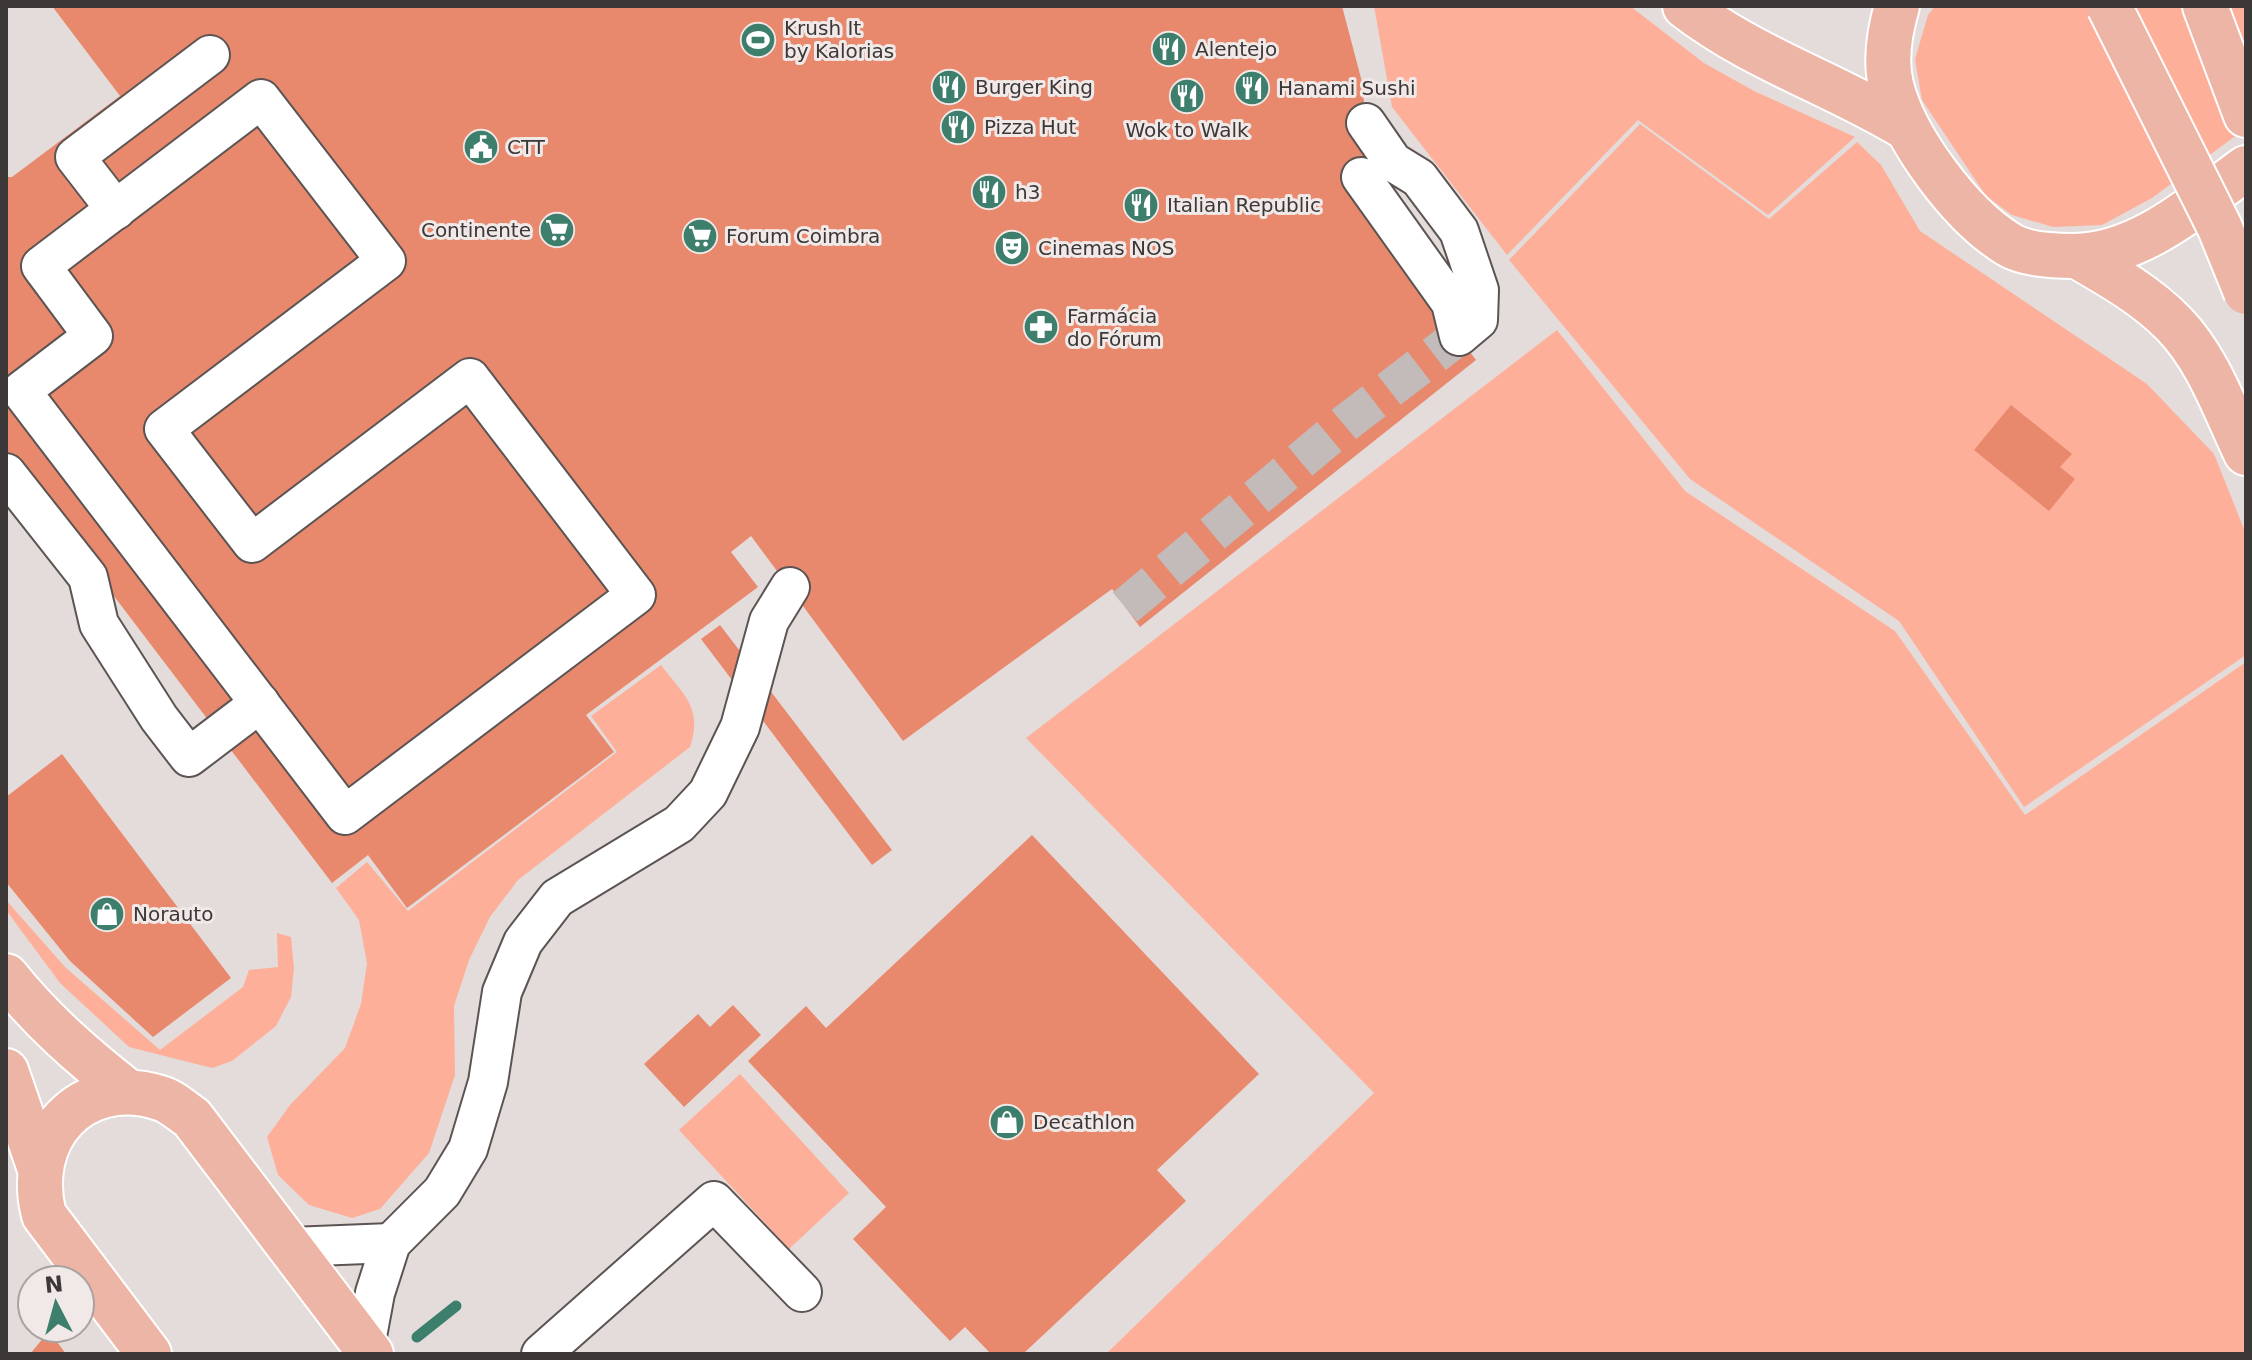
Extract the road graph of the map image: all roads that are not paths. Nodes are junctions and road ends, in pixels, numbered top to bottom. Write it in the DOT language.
graph roads {
  1 [pos="1685,6"];
  2 [pos="1897,6"];
  3 [pos="2109,6"];
  4 [pos="2205,6"];
  5 [pos="210,55"];
  6 [pos="2246,115"];
  7 [pos="1366,123"];
  8 [pos="1905,127"];
  9 [pos="2246,168"];
  10 [pos="1377,169"];
  11 [pos="116,210"];
  12 [pos="2077,256"];
  13 [pos="2246,292"];
  14 [pos="2246,453"];
  15 [pos="6,473"];
  16 [pos="790,587"];
  17 [pos="260,703"];
  18 [pos="6,976"];
  19 [pos="6,1071"];
  20 [pos="128,1092"];
  21 [pos="39,1166"];
  22 [pos="391,1243"];
  23 [pos="291,1247"];
  24 [pos="802,1292"];
  25 [pos="368,1350"];
  26 [pos="149,1354"];
  27 [pos="541,1354"];
  1 -- 8 [label="main road"];
  2 -- 8 [label="main road"];
  3 -- 13 [label="main road, bridge"];
  4 -- 6 [label="main road"];
  5 -- 11 [label="street"];
  7 -- 10 [label="street"];
  8 -- 12 [label="main road"];
  9 -- 12 [label="main road"];
  10 -- 10 [label="street"];
  11 -- 17 [label="street"];
  11 -- 17 [label="street"];
  12 -- 14 [label="main road"];
  15 -- 17 [label="street"];
  16 -- 22 [label="street"];
  18 -- 20 [label="main road"];
  19 -- 21 [label="main road"];
  20 -- 21 [label="main road"];
  20 -- 23 [label="main road"];
  21 -- 26 [label="main road"];
  22 -- 23 [label="street"];
  22 -- 25 [label="street"];
  23 -- 25 [label="main road"];
  24 -- 27 [label="street"];
}
